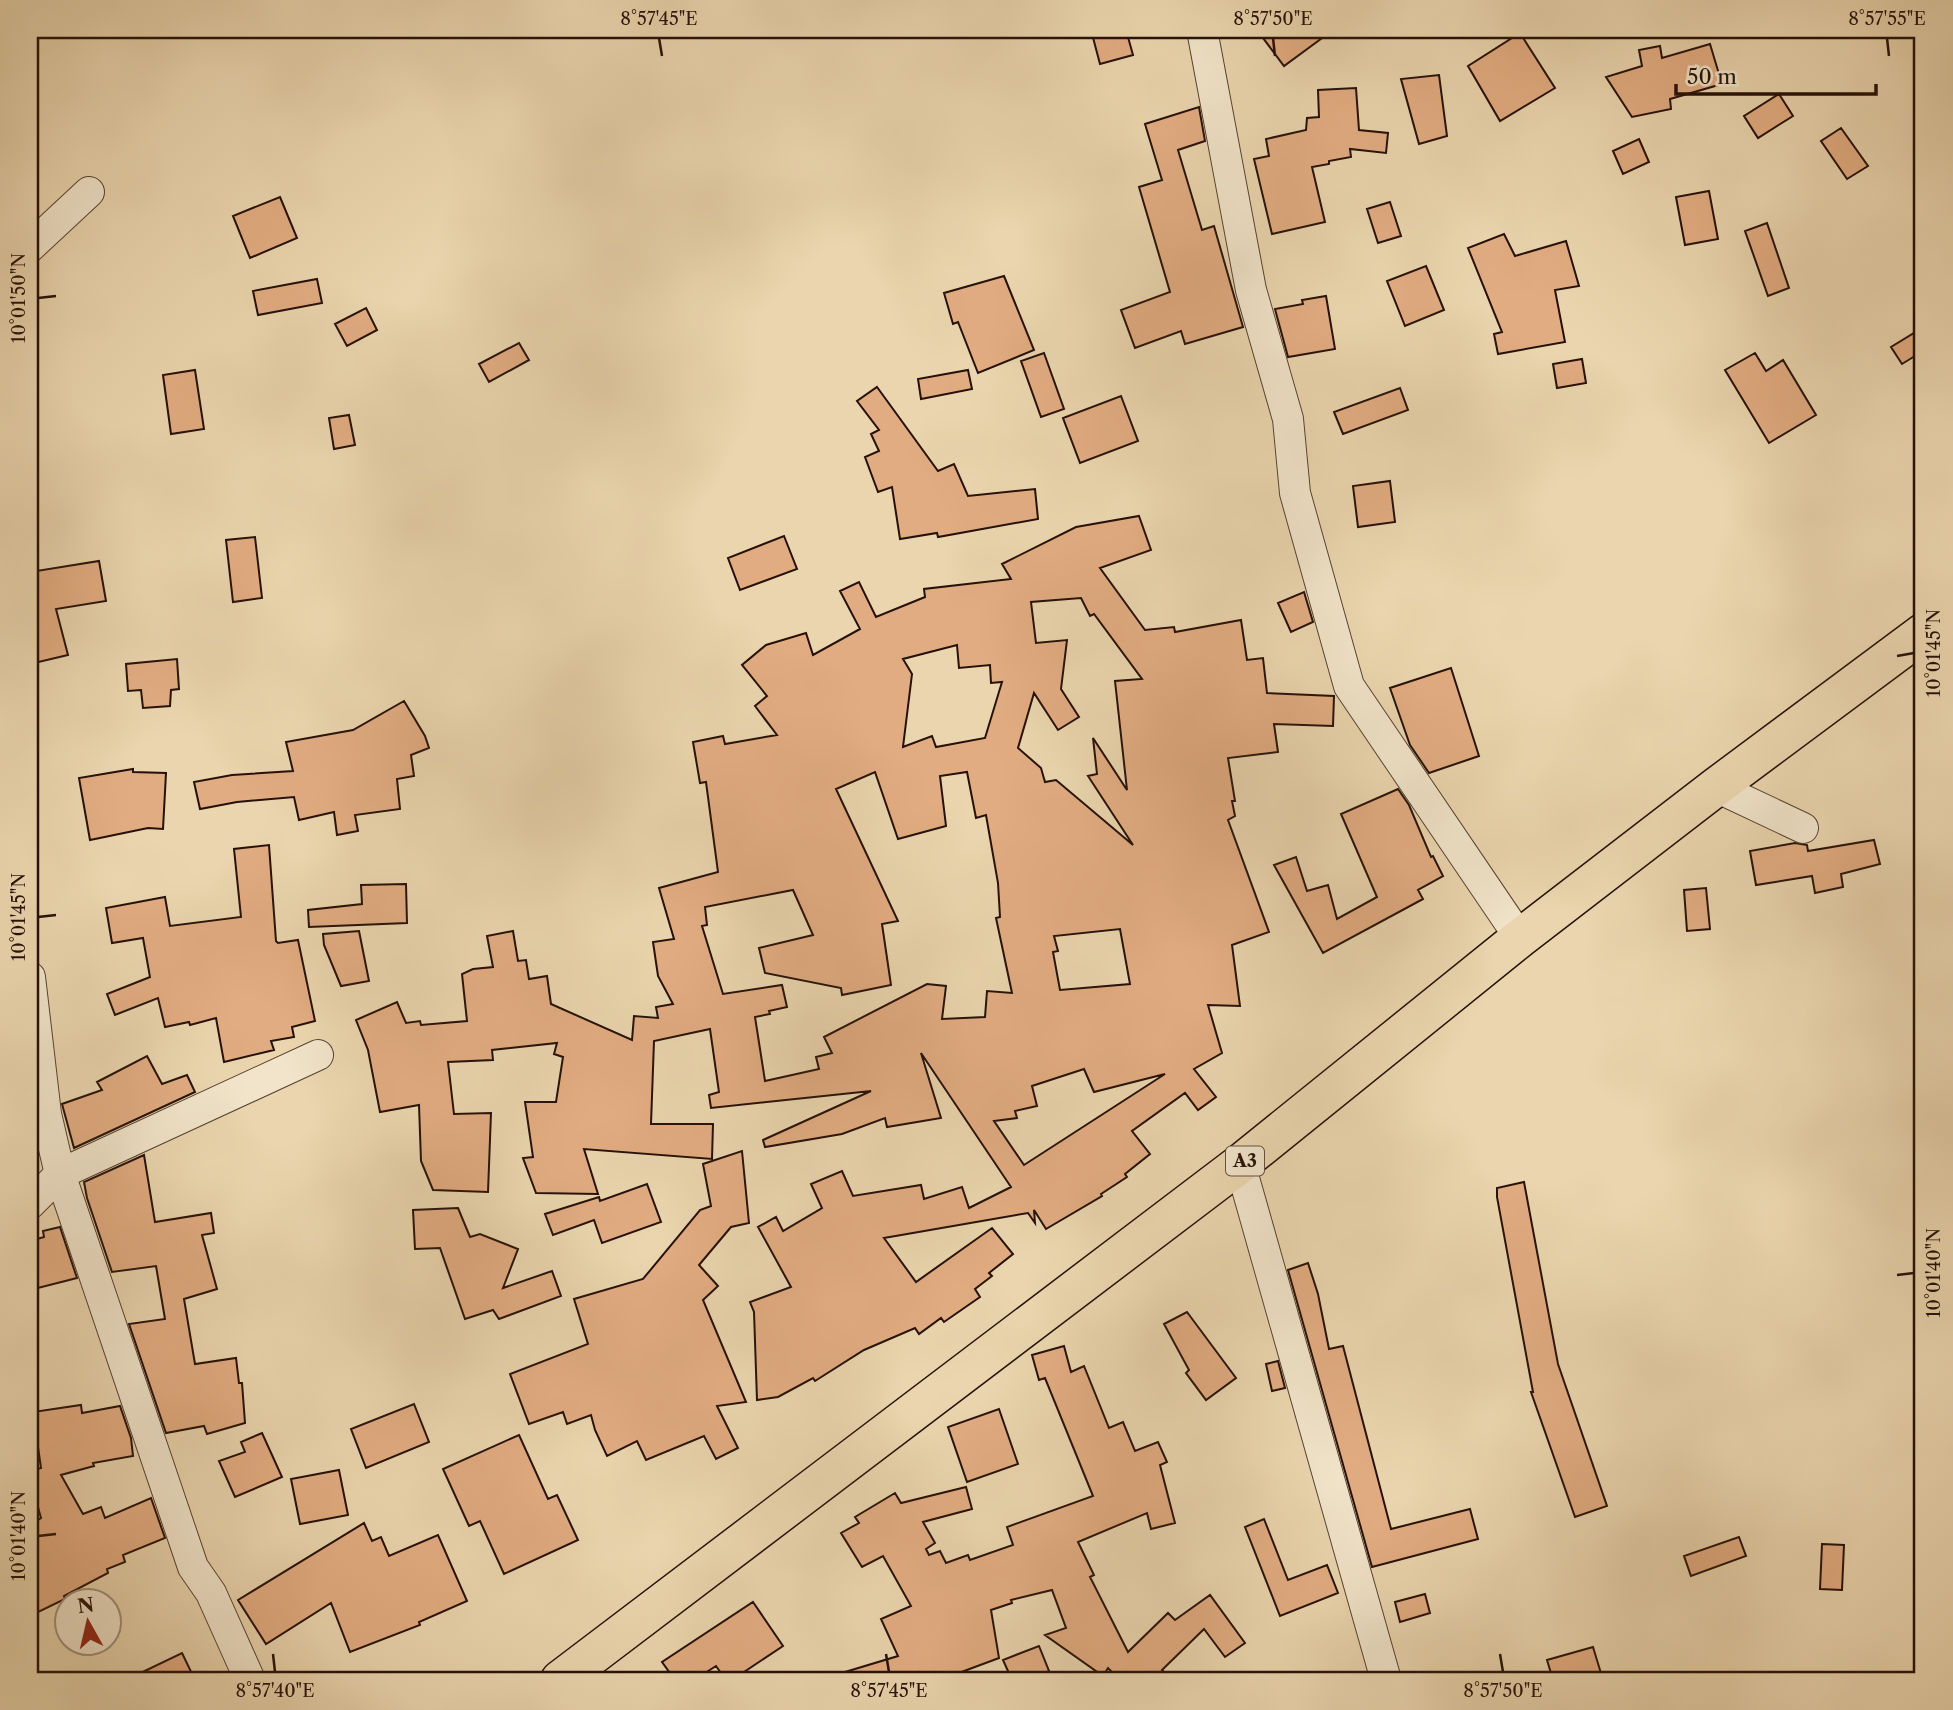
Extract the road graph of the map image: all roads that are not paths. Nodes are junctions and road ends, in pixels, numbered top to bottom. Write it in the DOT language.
graph roads {
  1 [pos="1202,30"];
  2 [pos="89,192"];
  3 [pos="30,247"];
  4 [pos="1923,633"];
  5 [pos="1716,787"];
  6 [pos="1803,828"];
  7 [pos="1520,938"];
  8 [pos="30,977"];
  9 [pos="318,1055"];
  10 [pos="1240,1164"];
  11 [pos="60,1174"];
  12 [pos="30,1204"];
  13 [pos="250,1680"];
  14 [pos="560,1680"];
  15 [pos="1386,1680"];
  1 -- 7 [label="street"];
  2 -- 3 [label="street"];
  4 -- 5 [label="highway, A3"];
  5 -- 6 [label="street"];
  5 -- 7 [label="highway, A3"];
  7 -- 10 [label="highway, A3"];
  8 -- 11 [label="street"];
  9 -- 11 [label="street"];
  10 -- 14 [label="highway, A3"];
  10 -- 15 [label="street"];
  11 -- 12 [label="street"];
  11 -- 13 [label="street"];
}
